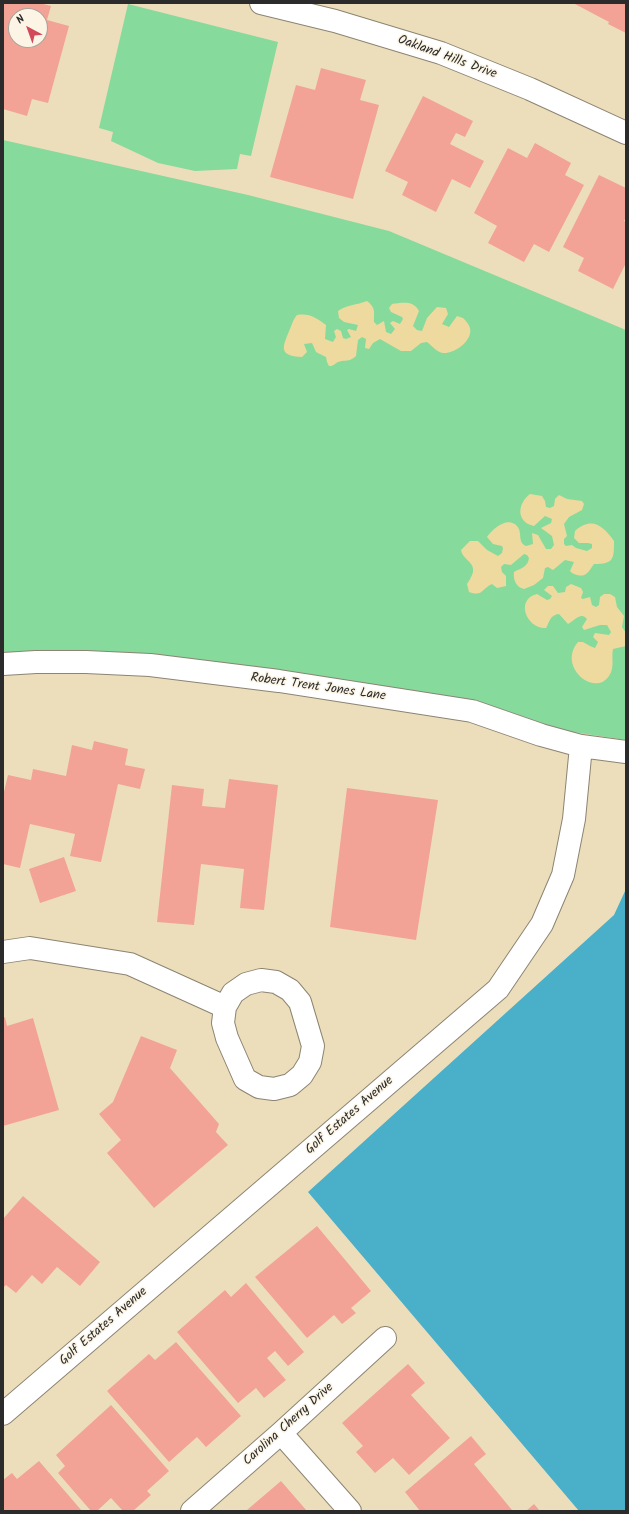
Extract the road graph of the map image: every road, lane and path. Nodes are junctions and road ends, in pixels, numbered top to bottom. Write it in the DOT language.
graph roads {
  1 [pos="261,3"];
  2 [pos="338,12"];
  3 [pos="626,133"];
  4 [pos="3,664"];
  5 [pos="581,746"];
  6 [pos="626,752"];
  7 [pos="3,952"];
  8 [pos="225,1007"];
  9 [pos="385,1338"];
  10 [pos="3,1414"];
  11 [pos="282,1433"];
  12 [pos="192,1511"];
  13 [pos="350,1511"];
  1 -- 2 [label="street, Oakland Hills Drive"];
  2 -- 3 [label="street, Oakland Hills Drive"];
  4 -- 5 [label="street, Robert Trent Jones Lane"];
  5 -- 6 [label="street, Robert Trent Jones Lane"];
  5 -- 10 [label="street, Golf Estates Avenue"];
  7 -- 8 [label="street"];
  8 -- 8 [label="street"];
  9 -- 11 [label="street, Carolina Cherry Drive"];
  11 -- 12 [label="street, Carolina Cherry Drive"];
  11 -- 13 [label="street"];
}
